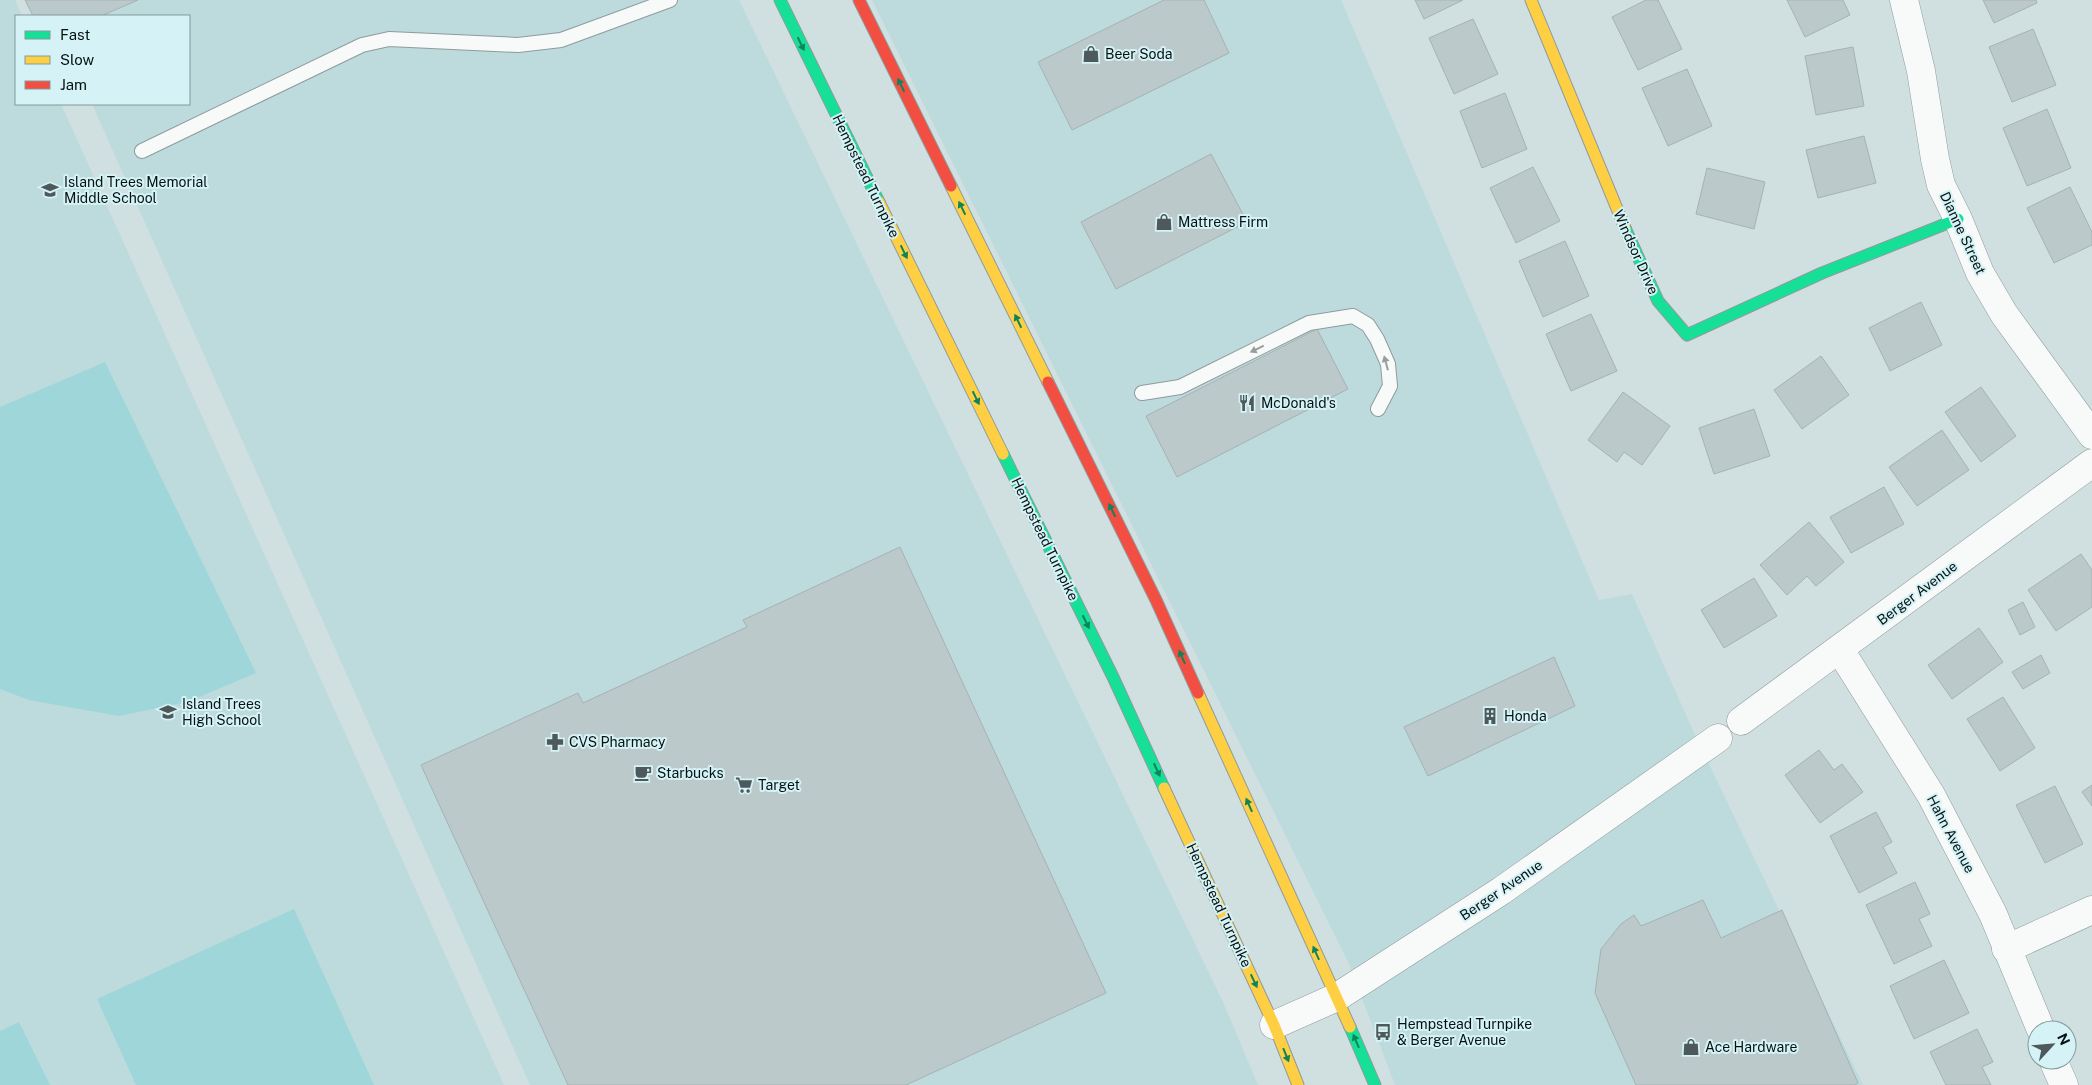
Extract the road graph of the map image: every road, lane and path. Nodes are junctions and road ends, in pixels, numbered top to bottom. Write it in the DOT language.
graph roads {
  1 [pos="670,0"];
  2 [pos="780,0"];
  3 [pos="860,0"];
  4 [pos="1531,0"];
  5 [pos="1904,0"];
  6 [pos="142,150"];
  7 [pos="1958,219"];
  8 [pos="1142,393"];
  9 [pos="1378,409"];
  10 [pos="2092,435"];
  11 [pos="2092,464"];
  12 [pos="1840,650"];
  13 [pos="1741,721"];
  14 [pos="1718,738"];
  15 [pos="2092,910"];
  16 [pos="2006,949"];
  17 [pos="1337,997"];
  18 [pos="2037,1020"];
  19 [pos="1274,1025"];
  20 [pos="2057,1070"];
  21 [pos="1298,1085"];
  22 [pos="1374,1085"];
  23 [pos="2064,1085"];
  1 -- 6 [label="lane"];
  2 -- 19 [label="main road, Hempstead Turnpike, one-way"];
  17 -- 3 [label="main road, one-way"];
  4 -- 7 [label="main road, Windsor Drive"];
  5 -- 7 [label="street, Dianne Street"];
  7 -- 10 [label="street, Dianne Street"];
  9 -- 8 [label="lane, one-way"];
  11 -- 12 [label="street, Berger Avenue"];
  12 -- 13 [label="street, Berger Avenue"];
  12 -- 16 [label="street, Hahn Avenue"];
  14 -- 17 [label="street, Berger Avenue"];
  15 -- 16 [label="street"];
  16 -- 18 [label="street, Hahn Avenue"];
  17 -- 19 [label="street, Berger Avenue"];
  22 -- 17 [label="main road, one-way"];
  19 -- 21 [label="main road, Hempstead Turnpike, one-way"];
  20 -- 23 [label="street"];
}
